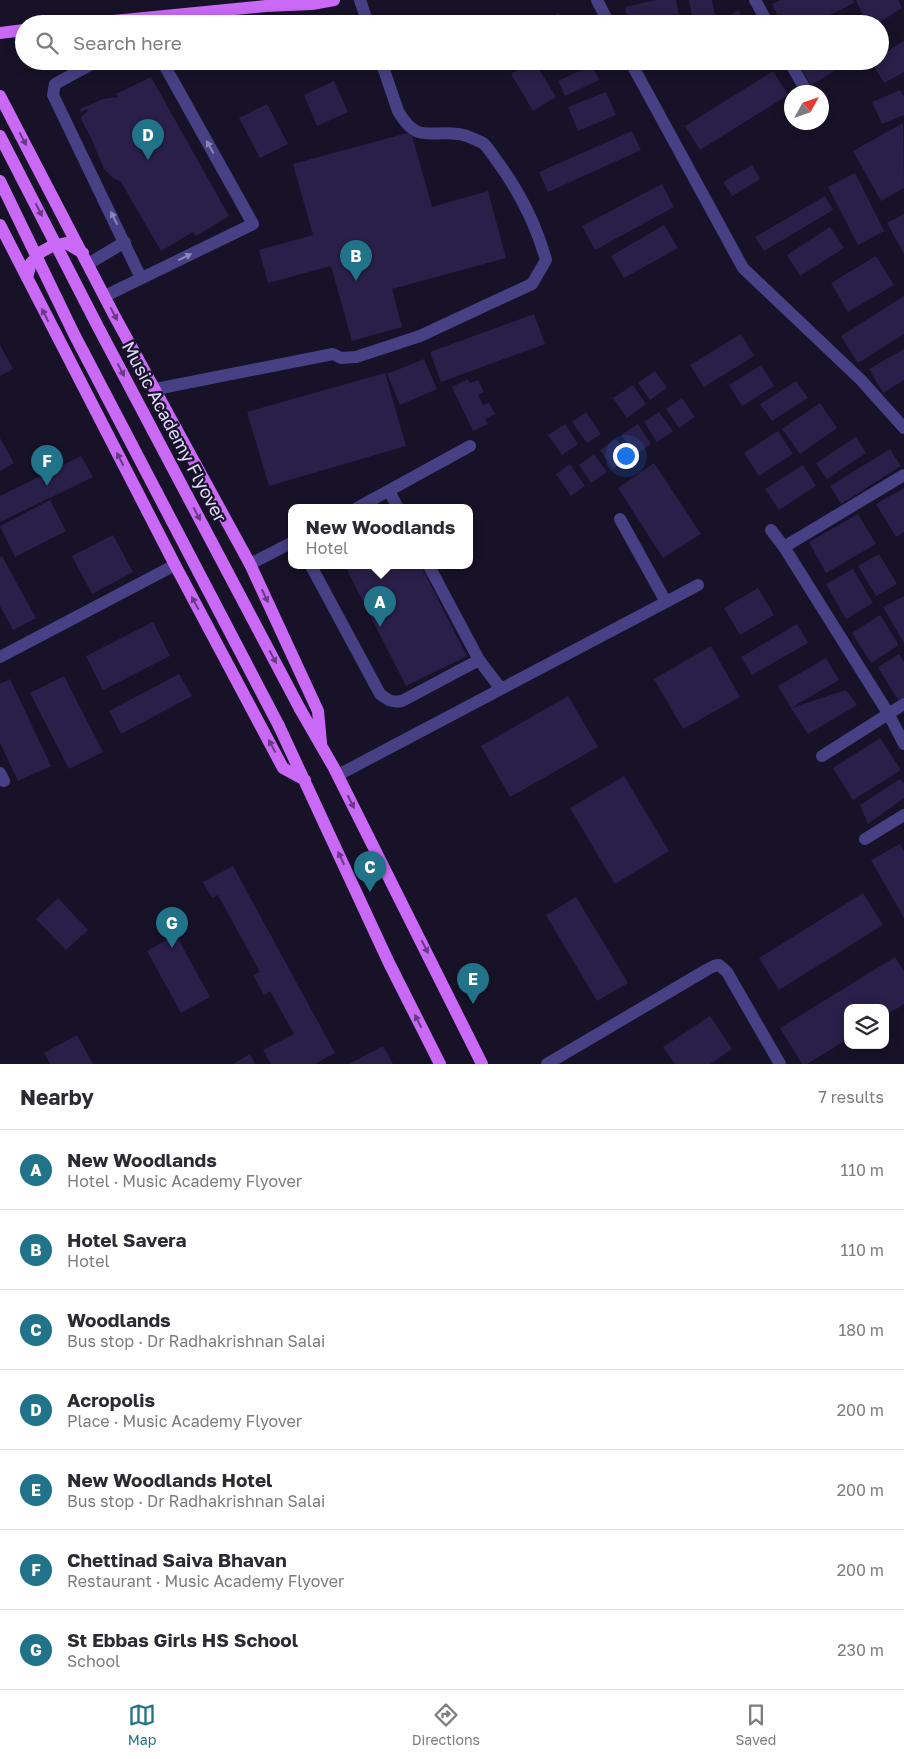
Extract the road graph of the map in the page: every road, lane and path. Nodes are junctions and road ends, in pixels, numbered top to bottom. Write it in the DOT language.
graph roads {
  1 [pos="334,0"];
  2 [pos="360,0"];
  3 [pos="596,0"];
  4 [pos="755,0"];
  5 [pos="264,3"];
  6 [pos="184,15"];
  7 [pos="365,15"];
  8 [pos="605,15"];
  9 [pos="763,15"];
  10 [pos="15,31"];
  11 [pos="0,33"];
  12 [pos="81,70"];
  13 [pos="167,70"];
  14 [pos="384,70"];
  15 [pos="635,70"];
  16 [pos="794,70"];
  17 [pos="803,85"];
  18 [pos="0,96"];
  19 [pos="0,136"];
  20 [pos="0,181"];
  21 [pos="0,225"];
  22 [pos="125,242"];
  23 [pos="85,258"];
  24 [pos="27,278"];
  25 [pos="142,278"];
  26 [pos="105,296"];
  27 [pos="156,389"];
  28 [pos="904,428"];
  29 [pos="470,446"];
  30 [pos="904,475"];
  31 [pos="389,491"];
  32 [pos="365,504"];
  33 [pos="396,504"];
  34 [pos="620,519"];
  35 [pos="771,530"];
  36 [pos="288,545"];
  37 [pos="784,547"];
  38 [pos="250,564"];
  39 [pos="175,566"];
  40 [pos="313,569"];
  41 [pos="431,569"];
  42 [pos="698,585"];
  43 [pos="666,602"];
  44 [pos="0,657"];
  45 [pos="479,660"];
  46 [pos="500,689"];
  47 [pos="904,704"];
  48 [pos="888,713"];
  49 [pos="321,743"];
  50 [pos="904,744"];
  51 [pos="822,756"];
  52 [pos="338,775"];
  53 [pos="304,780"];
  54 [pos="904,816"];
  55 [pos="865,839"];
  56 [pos="440,1064"];
  57 [pos="482,1064"];
  58 [pos="548,1064"];
  59 [pos="780,1064"];
  1 -- 5 [label="main road"];
  2 -- 7 [label="street"];
  3 -- 8 [label="street"];
  4 -- 9 [label="street"];
  5 -- 6 [label="main road"];
  10 -- 11 [label="main road"];
  22 -- 12 [label="street, one-way"];
  25 -- 13 [label="street, one-way"];
  14 -- 27 [label="street"];
  15 -- 28 [label="street"];
  16 -- 17 [label="street"];
  18 -- 23 [label="main road, one-way"];
  19 -- 49 [label="main road, Music Academy Flyover, one-way, bridge"];
  20 -- 53 [label="main road, bridge"];
  21 -- 24 [label="main road"];
  22 -- 23 [label="street"];
  22 -- 25 [label="street"];
  23 -- 24 [label="main road"];
  23 -- 26 [label="main road"];
  39 -- 24 [label="main road, one-way"];
  25 -- 26 [label="street"];
  26 -- 27 [label="main road, one-way"];
  27 -- 38 [label="main road"];
  29 -- 31 [label="street"];
  30 -- 37 [label="street"];
  31 -- 32 [label="street"];
  31 -- 33 [label="street"];
  34 -- 43 [label="street"];
  35 -- 37 [label="street"];
  36 -- 38 [label="street"];
  37 -- 48 [label="street"];
  38 -- 49 [label="main road, one-way"];
  39 -- 44 [label="street"];
  53 -- 39 [label="main road, one-way"];
  40 -- 45 [label="street"];
  41 -- 45 [label="street"];
  42 -- 43 [label="street"];
  43 -- 46 [label="street"];
  45 -- 46 [label="street"];
  46 -- 52 [label="street"];
  47 -- 48 [label="street"];
  48 -- 50 [label="street"];
  48 -- 51 [label="street"];
  49 -- 52 [label="main road, Music Academy Flyover"];
  52 -- 57 [label="main road, Music Academy Flyover, one-way"];
  56 -- 53 [label="main road, one-way"];
  54 -- 55 [label="street"];
  58 -- 59 [label="street"];
}
